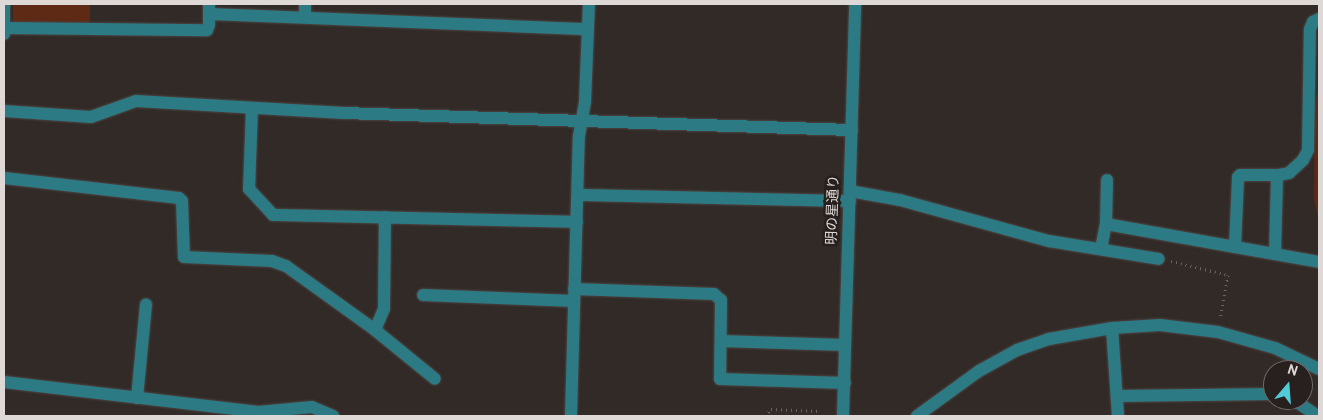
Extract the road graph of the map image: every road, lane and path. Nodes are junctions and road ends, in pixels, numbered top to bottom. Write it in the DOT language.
graph roads {
  1 [pos="4,4"];
  2 [pos="305,4"];
  3 [pos="589,4"];
  4 [pos="855,4"];
  5 [pos="209,9"];
  6 [pos="305,18"];
  7 [pos="1319,19"];
  8 [pos="4,28"];
  9 [pos="588,29"];
  10 [pos="4,34"];
  11 [pos="252,108"];
  12 [pos="4,111"];
  13 [pos="581,121"];
  14 [pos="852,130"];
  15 [pos="1277,175"];
  16 [pos="4,178"];
  17 [pos="1107,180"];
  18 [pos="578,195"];
  19 [pos="850,196"];
  20 [pos="385,217"];
  21 [pos="577,222"];
  22 [pos="1106,224"];
  23 [pos="1236,247"];
  24 [pos="1101,249"];
  25 [pos="1275,254"];
  26 [pos="1159,259"];
  27 [pos="1319,262"];
  28 [pos="423,295"];
  29 [pos="574,295"];
  30 [pos="146,304"];
  31 [pos="1112,328"];
  32 [pos="375,330"];
  33 [pos="1218,332"];
  34 [pos="721,341"];
  35 [pos="846,344"];
  36 [pos="1319,369"];
  37 [pos="434,379"];
  38 [pos="4,382"];
  39 [pos="845,383"];
  40 [pos="1263,394"];
  41 [pos="1117,396"];
  42 [pos="137,398"];
  43 [pos="821,411"];
  44 [pos="334,416"];
  45 [pos="570,416"];
  46 [pos="765,416"];
  47 [pos="844,416"];
  48 [pos="917,416"];
  49 [pos="1118,416"];
  1 -- 8 [label="street"];
  2 -- 6 [label="street"];
  3 -- 9 [label="street"];
  4 -- 14 [label="street, 明の星通り"];
  5 -- 6 [label="street"];
  5 -- 8 [label="street"];
  6 -- 9 [label="street"];
  7 -- 15 [label="street"];
  8 -- 10 [label="street"];
  9 -- 13 [label="street"];
  11 -- 12 [label="street"];
  11 -- 13 [label="street"];
  11 -- 20 [label="street"];
  13 -- 14 [label="street"];
  13 -- 18 [label="street"];
  14 -- 19 [label="street, 明の星通り"];
  15 -- 23 [label="street"];
  15 -- 25 [label="street"];
  16 -- 32 [label="street"];
  17 -- 22 [label="street"];
  18 -- 19 [label="street"];
  18 -- 21 [label="street"];
  19 -- 24 [label="street"];
  19 -- 35 [label="street, 明の星通り"];
  20 -- 21 [label="street"];
  20 -- 32 [label="street"];
  21 -- 29 [label="street"];
  22 -- 23 [label="street"];
  22 -- 24 [label="street"];
  23 -- 25 [label="street"];
  24 -- 26 [label="street"];
  25 -- 27 [label="street"];
  26 -- 33 [label="path"];
  28 -- 29 [label="street"];
  29 -- 34 [label="street"];
  29 -- 45 [label="street"];
  30 -- 42 [label="street"];
  31 -- 33 [label="street"];
  31 -- 41 [label="street"];
  31 -- 48 [label="street"];
  32 -- 37 [label="street"];
  33 -- 36 [label="street"];
  34 -- 35 [label="street"];
  34 -- 39 [label="street"];
  35 -- 39 [label="street, 明の星通り"];
  38 -- 42 [label="street"];
  39 -- 47 [label="street, 明の星通り"];
  40 -- 41 [label="street"];
  41 -- 49 [label="street"];
  42 -- 44 [label="street"];
  43 -- 46 [label="path"];
}
